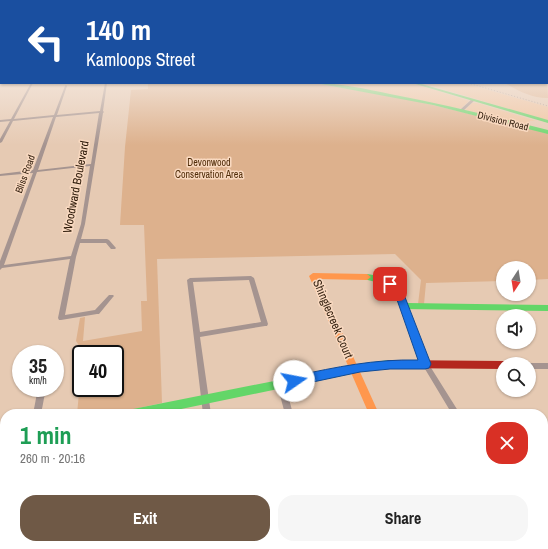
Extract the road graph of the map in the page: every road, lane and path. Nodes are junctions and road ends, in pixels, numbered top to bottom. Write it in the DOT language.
graph roads {
  1 [pos="26,94"];
  2 [pos="63,94"];
  3 [pos="105,94"];
  4 [pos="385,94"];
  5 [pos="453,94"];
  6 [pos="473,100"];
  7 [pos="462,110"];
  8 [pos="102,112"];
  9 [pos="55,116"];
  10 [pos="12,120"];
  11 [pos="0,121"];
  12 [pos="548,123"];
  13 [pos="548,132"];
  14 [pos="0,142"];
  15 [pos="93,165"];
  16 [pos="35,172"];
  17 [pos="0,176"];
  18 [pos="78,241"];
  19 [pos="112,248"];
  20 [pos="72,257"];
  21 [pos="0,267"];
  22 [pos="111,296"];
  23 [pos="404,306"];
  24 [pos="548,308"];
  25 [pos="197,335"];
  26 [pos="425,364"];
  27 [pos="496,365"];
  28 [pos="536,366"];
  29 [pos="548,366"];
  30 [pos="354,369"];
  31 [pos="281,384"];
  32 [pos="40,397"];
  33 [pos="205,399"];
  34 [pos="38,409"];
  35 [pos="157,409"];
  36 [pos="206,409"];
  37 [pos="288,409"];
  38 [pos="372,409"];
  39 [pos="453,409"];
  1 -- 10 [label="street"];
  2 -- 9 [label="street, Bliss Road"];
  3 -- 8 [label="street, Woodward Boulevard"];
  4 -- 7 [label="street, Division Road"];
  5 -- 6 [label="street"];
  6 -- 7 [label="street"];
  6 -- 12 [label="street"];
  7 -- 13 [label="street, Division Road"];
  8 -- 9 [label="street"];
  8 -- 15 [label="street, Woodward Boulevard"];
  9 -- 10 [label="street"];
  9 -- 16 [label="street, Bliss Road"];
  10 -- 11 [label="street"];
  10 -- 14 [label="street"];
  15 -- 16 [label="street"];
  15 -- 18 [label="street, Woodward Boulevard"];
  16 -- 17 [label="street"];
  16 -- 21 [label="street, Bliss Road"];
  18 -- 19 [label="street"];
  18 -- 20 [label="street, Woodward Boulevard"];
  20 -- 21 [label="street"];
  20 -- 22 [label="street, Woodward Boulevard"];
  23 -- 24 [label="street"];
  23 -- 26 [label="street"];
  23 -- 30 [label="street, Shinglecreek Court"];
  25 -- 25 [label="street"];
  25 -- 33 [label="street"];
  26 -- 27 [label="street"];
  26 -- 30 [label="street"];
  26 -- 39 [label="street"];
  28 -- 29 [label="street"];
  30 -- 31 [label="street"];
  30 -- 38 [label="street"];
  31 -- 33 [label="street"];
  31 -- 37 [label="street"];
  32 -- 34 [label="street"];
  33 -- 35 [label="street"];
  33 -- 36 [label="street"];
}
